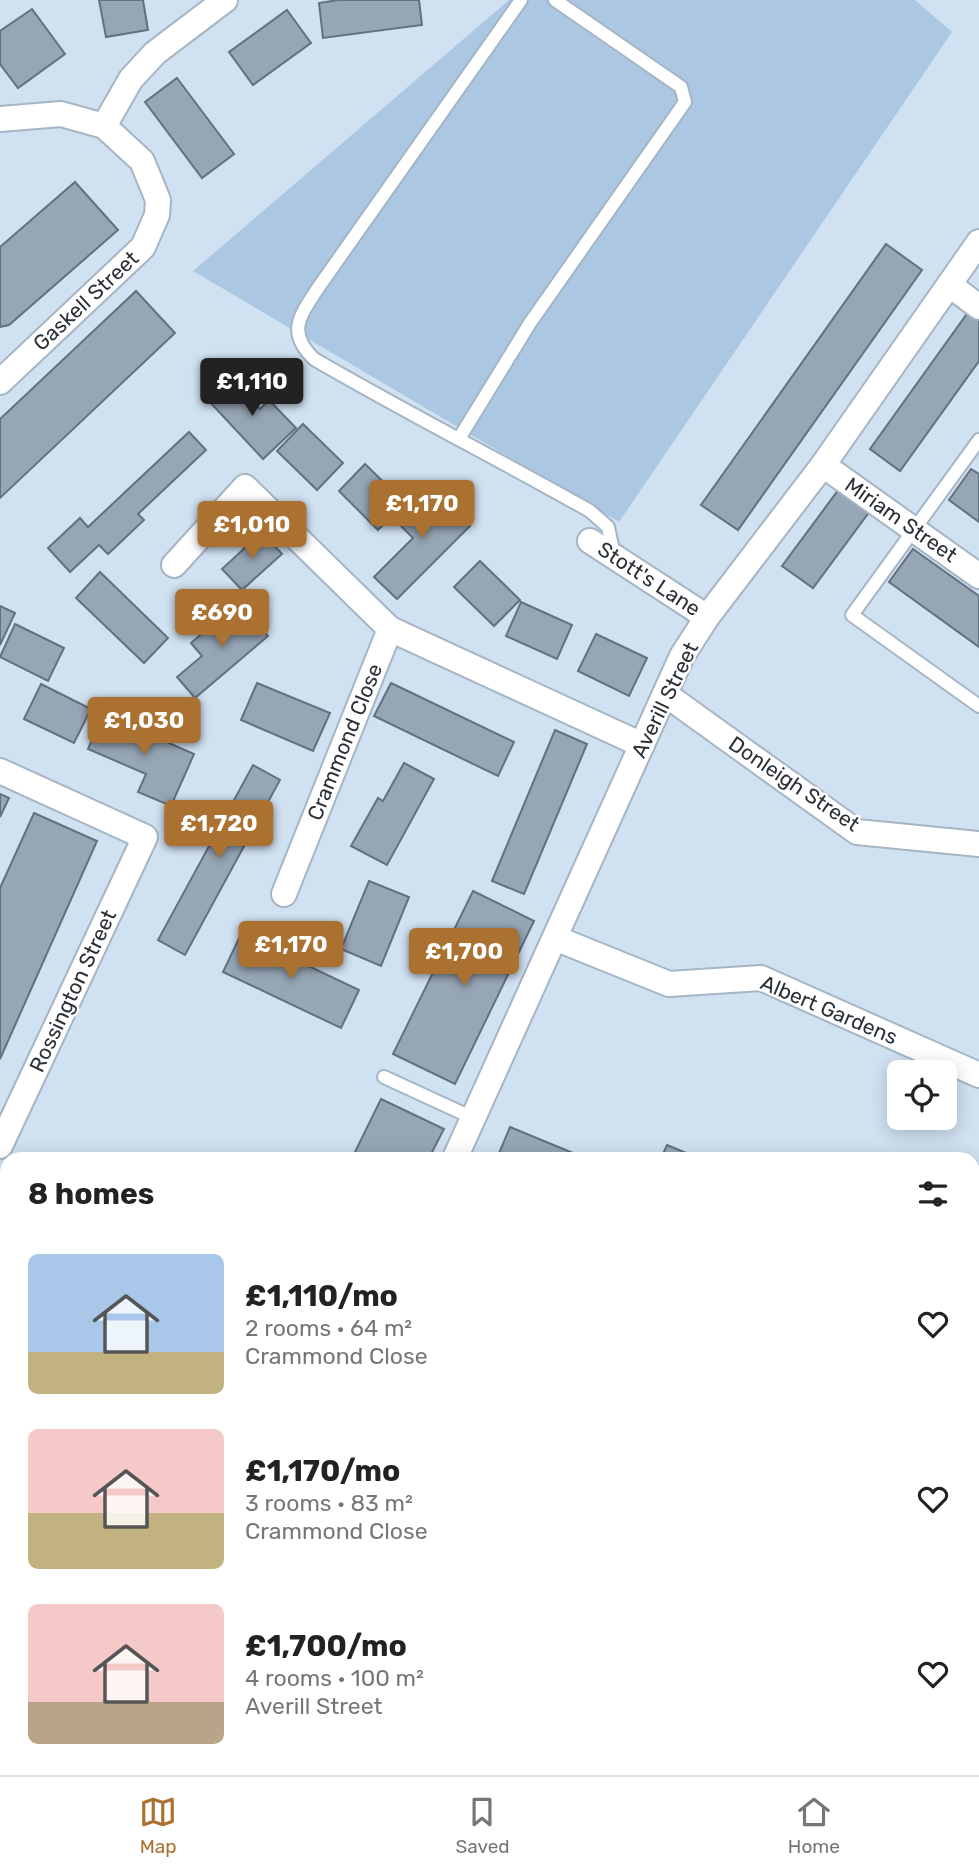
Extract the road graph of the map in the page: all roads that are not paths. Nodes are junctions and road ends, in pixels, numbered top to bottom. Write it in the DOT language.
graph roads {
  1 [pos="225,0"];
  2 [pos="521,0"];
  3 [pos="555,0"];
  4 [pos="0,119"];
  5 [pos="104,127"];
  6 [pos="979,242"];
  7 [pos="950,285"];
  8 [pos="979,307"];
  9 [pos="0,382"];
  10 [pos="460,437"];
  11 [pos="979,440"];
  12 [pos="823,465"];
  13 [pos="914,530"];
  14 [pos="590,541"];
  15 [pos="615,559"];
  16 [pos="174,565"];
  17 [pos="979,576"];
  18 [pos="707,617"];
  19 [pos="390,629"];
  20 [pos="665,694"];
  21 [pos="979,706"];
  22 [pos="642,745"];
  23 [pos="0,771"];
  24 [pos="979,844"];
  25 [pos="284,894"];
  26 [pos="555,938"];
  27 [pos="979,1075"];
  28 [pos="384,1077"];
  29 [pos="473,1118"];
  30 [pos="0,1146"];
  31 [pos="458,1152"];
  1 -- 5 [label="street"];
  2 -- 10 [label="lane"];
  3 -- 10 [label="lane"];
  4 -- 5 [label="street, Gaskell Street"];
  5 -- 9 [label="street, Gaskell Street"];
  6 -- 7 [label="street, Averill Street"];
  7 -- 8 [label="street"];
  7 -- 12 [label="street, Averill Street"];
  10 -- 15 [label="lane"];
  11 -- 13 [label="lane"];
  12 -- 13 [label="street, Miriam Street"];
  12 -- 18 [label="street, Averill Street"];
  13 -- 17 [label="street, Miriam Street"];
  13 -- 21 [label="lane"];
  14 -- 15 [label="street, Stott's Lane"];
  15 -- 18 [label="street, Stott's Lane"];
  16 -- 19 [label="street"];
  18 -- 20 [label="street, Averill Street"];
  19 -- 22 [label="street"];
  19 -- 25 [label="street, Crammond Close"];
  20 -- 22 [label="street, Averill Street"];
  20 -- 24 [label="street, Donleigh Street"];
  22 -- 26 [label="street, Averill Street"];
  23 -- 30 [label="street, Rossington Street"];
  26 -- 27 [label="street, Albert Gardens"];
  26 -- 29 [label="street, Averill Street"];
  28 -- 29 [label="lane"];
  29 -- 31 [label="street, Averill Street"];
}
